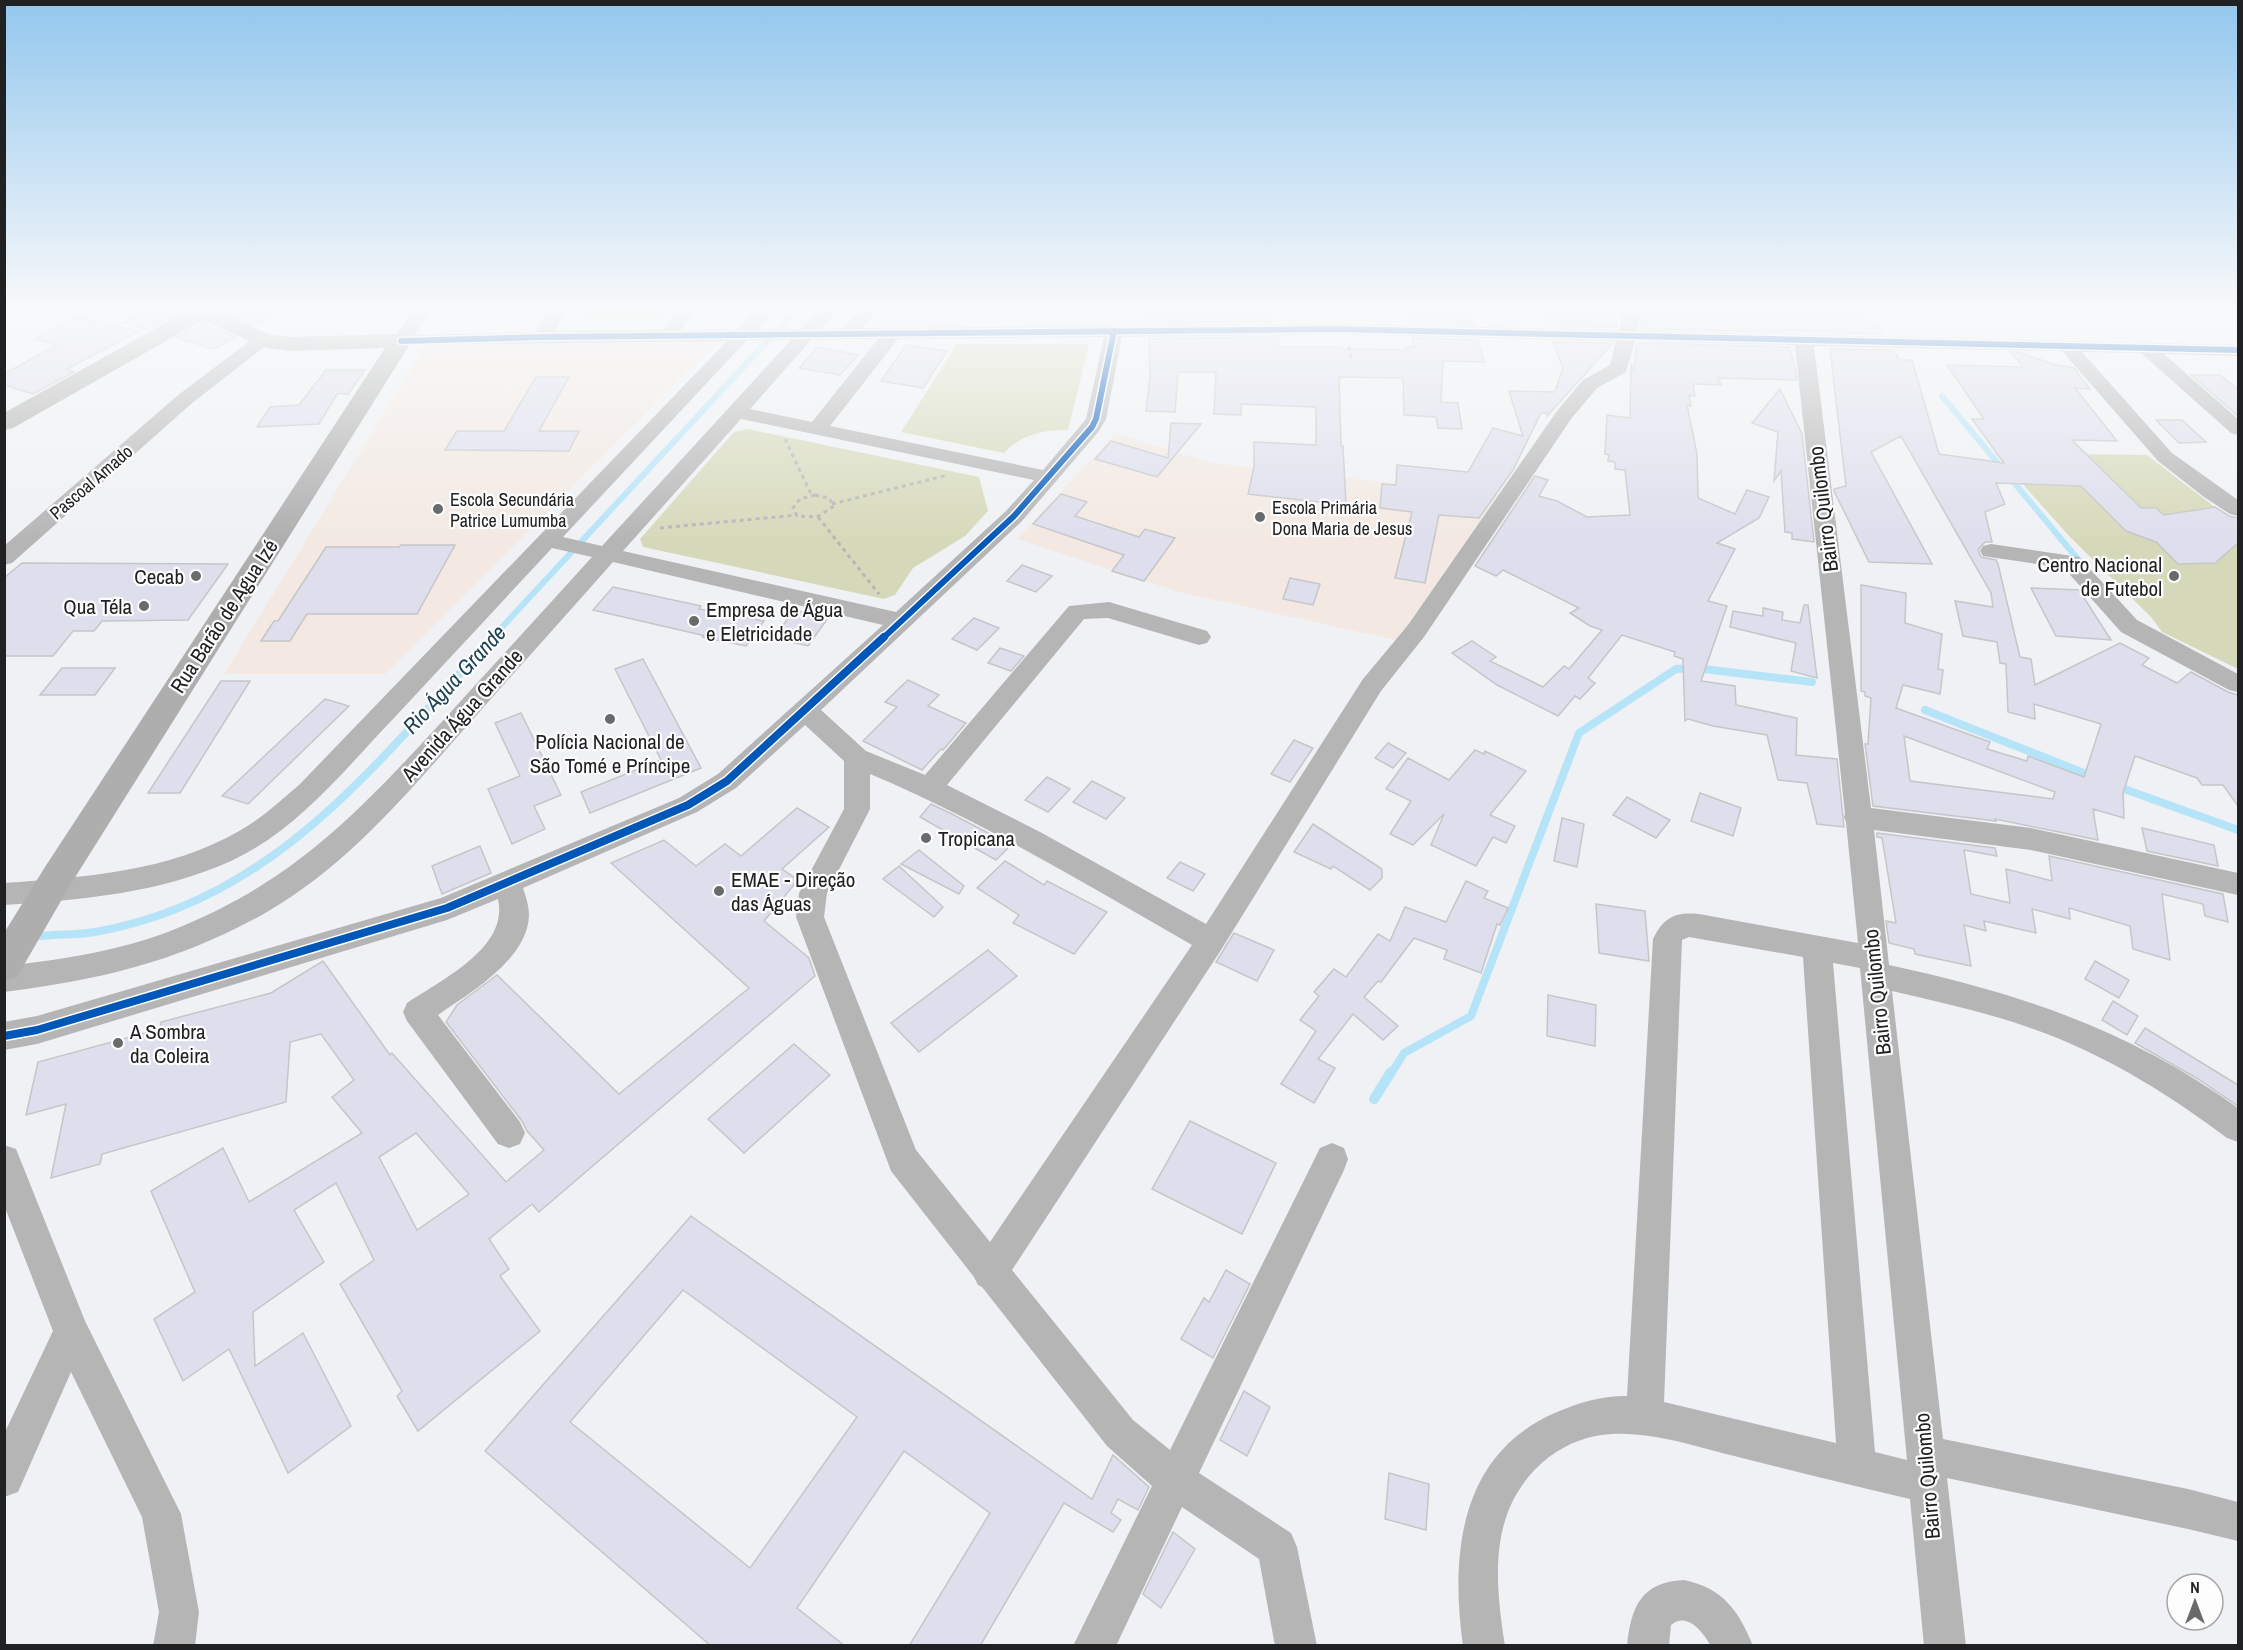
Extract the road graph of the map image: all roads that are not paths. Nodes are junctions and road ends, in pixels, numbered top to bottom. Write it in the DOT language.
graph roads {
  1 [pos="69,387"];
  2 [pos="201,387"];
  3 [pos="371,387"];
  4 [pos="702,387"];
  5 [pos="755,387"];
  6 [pos="850,387"];
  7 [pos="1103,387"];
  8 [pos="1588,387"];
  9 [pos="1810,387"];
  10 [pos="2103,387"];
  11 [pos="2190,387"];
  12 [pos="736,411"];
  13 [pos="4,423"];
  14 [pos="818,428"];
  15 [pos="2238,429"];
  16 [pos="1049,477"];
  17 [pos="2238,509"];
  18 [pos="553,541"];
  19 [pos="597,551"];
  20 [pos="1991,551"];
  21 [pos="4,558"];
  22 [pos="900,621"];
  23 [pos="1199,637"];
  24 [pos="2238,684"];
  25 [pos="804,709"];
  26 [pos="857,759"];
  27 [pos="929,788"];
  28 [pos="1857,817"];
  29 [pos="4,879"];
  30 [pos="52,884"];
  31 [pos="508,884"];
  32 [pos="2238,884"];
  33 [pos="4,894"];
  34 [pos="1211,941"];
  35 [pos="1816,948"];
  36 [pos="4,966"];
  37 [pos="1874,966"];
  38 [pos="4,979"];
  39 [pos="4,1036"];
  40 [pos="2238,1127"];
  41 [pos="509,1133"];
  42 [pos="1332,1159"];
  43 [pos="4,1160"];
  44 [pos="990,1273"];
  45 [pos="71,1332"];
  46 [pos="1645,1416"];
  47 [pos="1857,1468"];
  48 [pos="1926,1470"];
  49 [pos="4,1478"];
  50 [pos="1175,1480"];
  51 [pos="2238,1521"];
  52 [pos="174,1646"];
  53 [pos="1094,1646"];
  54 [pos="1296,1646"];
  55 [pos="1484,1646"];
  56 [pos="1648,1646"];
  57 [pos="1732,1646"];
  58 [pos="1945,1646"];
  1 -- 13 [label="main road"];
  2 -- 21 [label="street, Pascoal Amado"];
  3 -- 30 [label="main road, Rua Barão de Agua Izé"];
  4 -- 18 [label="street"];
  5 -- 12 [label="street, Avenida Água Grande"];
  6 -- 14 [label="street"];
  7 -- 16 [label="street"];
  8 -- 34 [label="street"];
  9 -- 28 [label="street, Bairro Quilombo"];
  10 -- 17 [label="street"];
  11 -- 15 [label="street"];
  12 -- 14 [label="street"];
  12 -- 19 [label="street, Avenida Água Grande"];
  14 -- 16 [label="street"];
  16 -- 22 [label="street"];
  18 -- 19 [label="street"];
  18 -- 30 [label="street"];
  19 -- 22 [label="street"];
  19 -- 38 [label="street, Avenida Água Grande"];
  20 -- 24 [label="street"];
  22 -- 25 [label="street"];
  23 -- 27 [label="street"];
  25 -- 26 [label="street"];
  25 -- 31 [label="street"];
  26 -- 27 [label="street"];
  26 -- 44 [label="street"];
  27 -- 34 [label="street"];
  28 -- 32 [label="street"];
  28 -- 37 [label="street, Bairro Quilombo"];
  29 -- 30 [label="street"];
  30 -- 33 [label="street"];
  30 -- 36 [label="main road, Rua Barão de Agua Izé"];
  31 -- 39 [label="street"];
  31 -- 41 [label="street"];
  34 -- 44 [label="street"];
  35 -- 37 [label="street"];
  35 -- 46 [label="street"];
  35 -- 47 [label="street"];
  37 -- 40 [label="street"];
  37 -- 48 [label="street, Bairro Quilombo"];
  42 -- 50 [label="street"];
  43 -- 45 [label="street"];
  44 -- 50 [label="street"];
  45 -- 49 [label="street"];
  45 -- 52 [label="street"];
  46 -- 47 [label="street"];
  46 -- 55 [label="street"];
  47 -- 48 [label="street"];
  48 -- 51 [label="street"];
  48 -- 58 [label="street, Bairro Quilombo"];
  50 -- 53 [label="street"];
  50 -- 54 [label="street"];
  56 -- 57 [label="street"];
}
